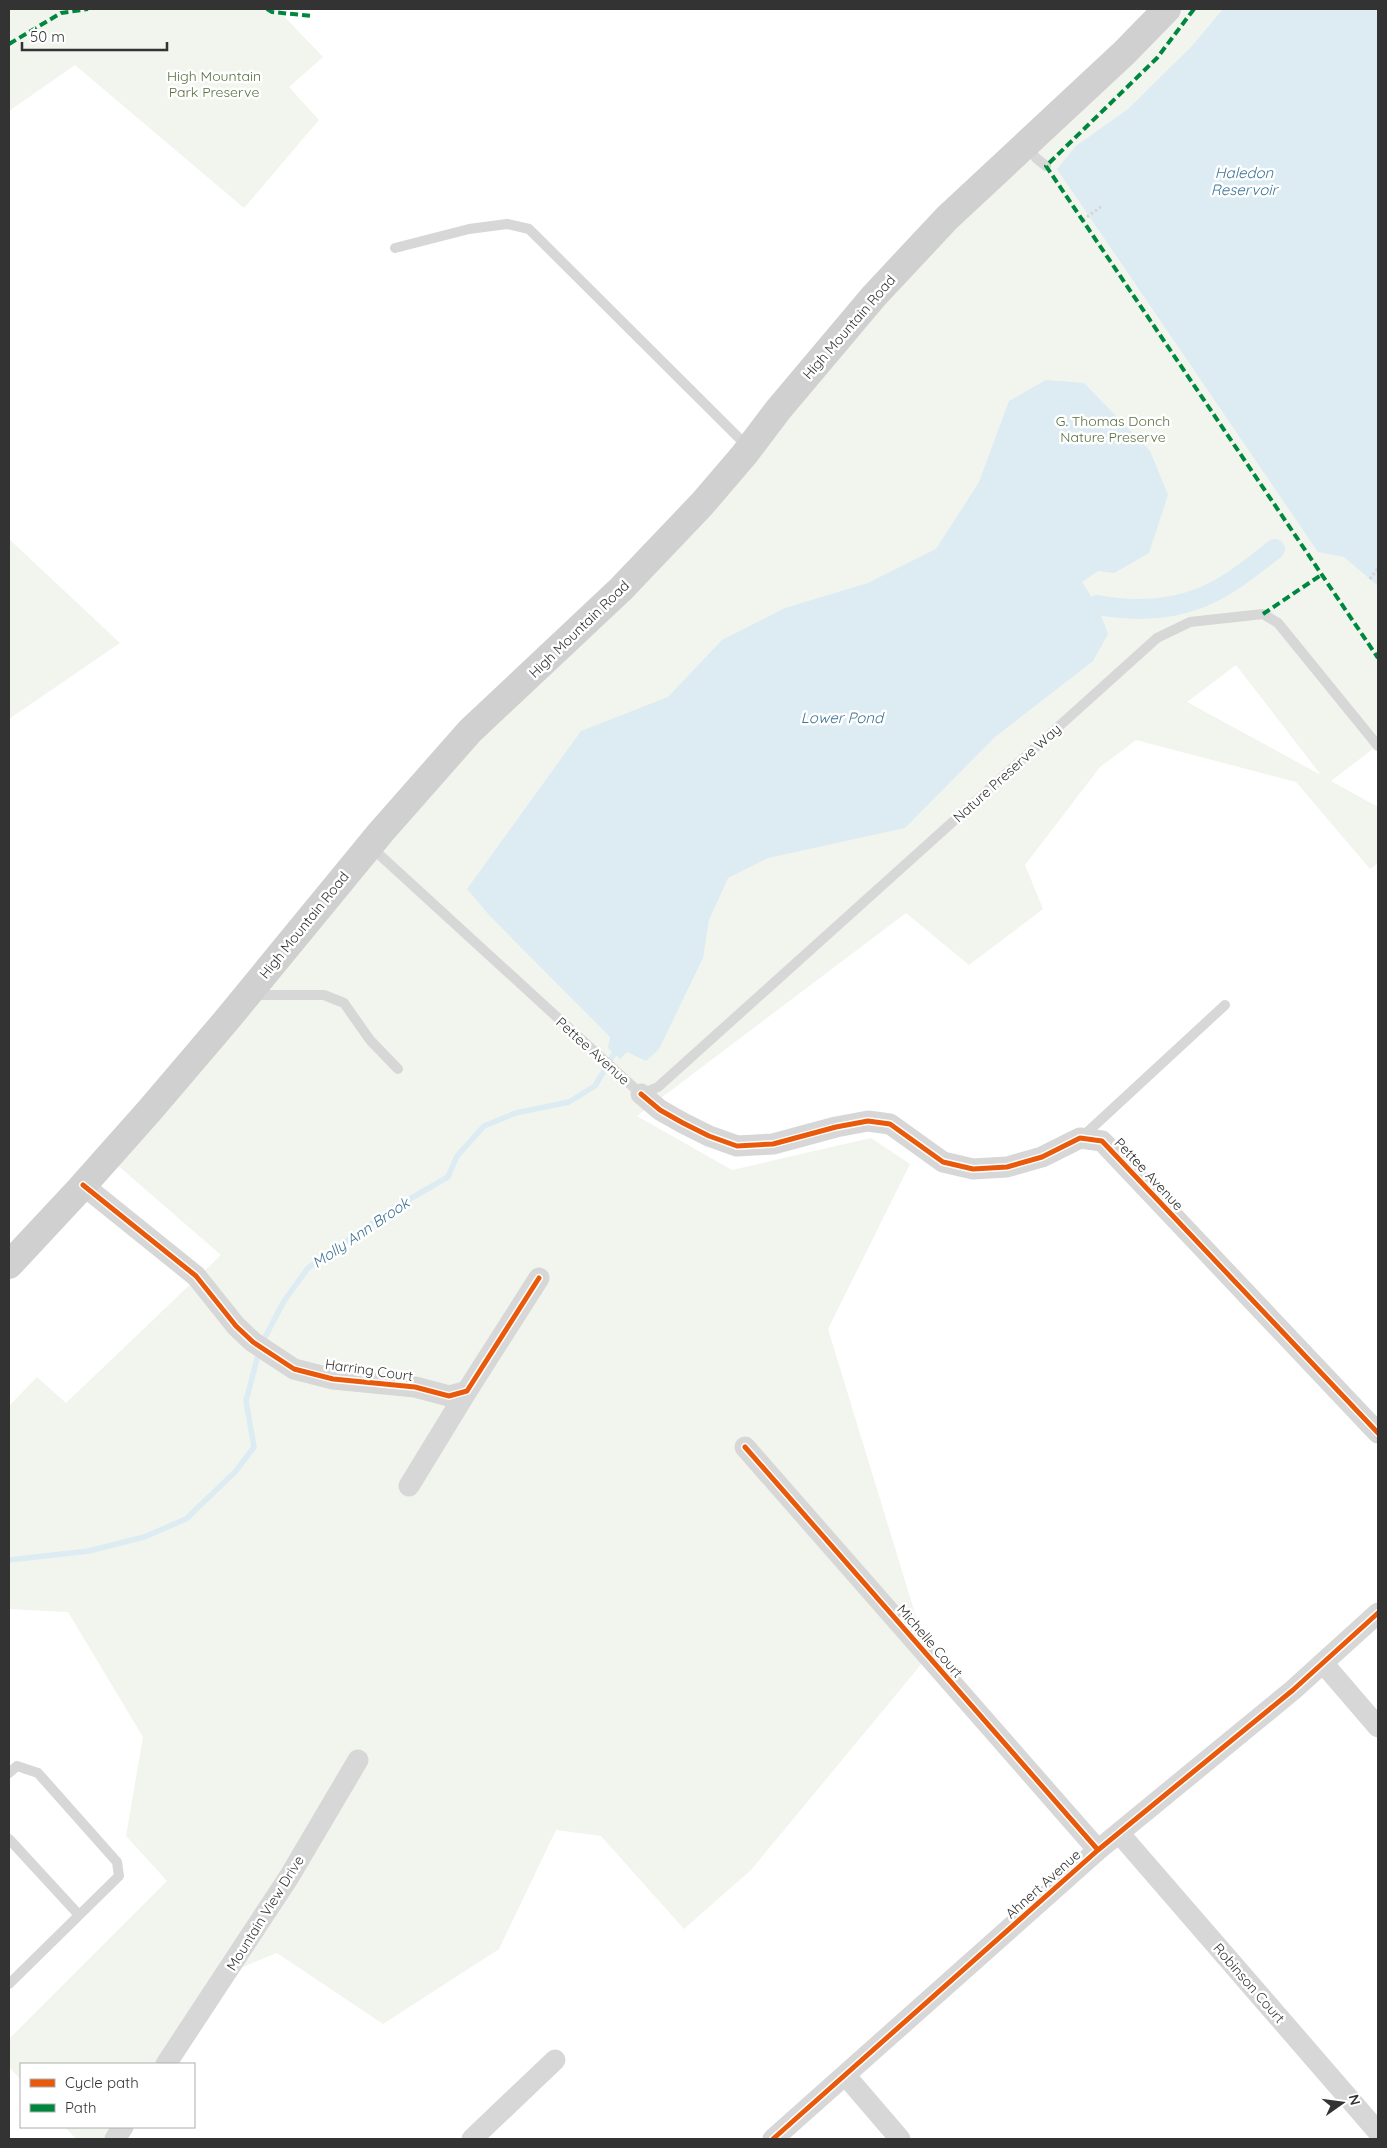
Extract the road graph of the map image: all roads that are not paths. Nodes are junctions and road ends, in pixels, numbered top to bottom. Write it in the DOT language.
graph roads {
  1 [pos="1167,9"];
  2 [pos="1026,144"];
  3 [pos="1046,166"];
  4 [pos="395,248"];
  5 [pos="749,448"];
  6 [pos="1378,746"];
  7 [pos="369,846"];
  8 [pos="247,996"];
  9 [pos="1225,1005"];
  10 [pos="398,1069"];
  11 [pos="641,1094"];
  12 [pos="1080,1138"];
  13 [pos="83,1185"];
  14 [pos="9,1264"];
  15 [pos="539,1278"];
  16 [pos="467,1391"];
  17 [pos="1378,1433"];
  18 [pos="745,1446"];
  19 [pos="409,1486"];
  20 [pos="1378,1613"];
  21 [pos="1323,1663"];
  22 [pos="1378,1727"];
  23 [pos="358,1760"];
  24 [pos="9,1773"];
  25 [pos="1119,1833"];
  26 [pos="9,1838"];
  27 [pos="1098,1850"];
  28 [pos="80,1915"];
  29 [pos="9,1984"];
  30 [pos="555,2060"];
  31 [pos="167,2063"];
  32 [pos="846,2076"];
  33 [pos="122,2128"];
  34 [pos="1378,2132"];
  35 [pos="115,2139"];
  36 [pos="472,2139"];
  37 [pos="773,2139"];
  38 [pos="900,2139"];
  1 -- 2 [label="main road, High Mountain Road"];
  2 -- 3 [label="lane"];
  2 -- 5 [label="main road, High Mountain Road"];
  4 -- 5 [label="lane"];
  5 -- 7 [label="main road, High Mountain Road"];
  6 -- 11 [label="lane, Nature Preserve Way"];
  7 -- 8 [label="main road, High Mountain Road"];
  7 -- 11 [label="lane, Pettee Avenue"];
  8 -- 10 [label="lane"];
  8 -- 13 [label="main road, High Mountain Road"];
  9 -- 12 [label="lane"];
  11 -- 12 [label="street, Pettee Avenue"];
  12 -- 17 [label="street, Pettee Avenue"];
  13 -- 14 [label="main road, High Mountain Road"];
  13 -- 16 [label="street, Harring Court"];
  15 -- 16 [label="street"];
  16 -- 19 [label="street"];
  18 -- 27 [label="street, Michelle Court"];
  20 -- 21 [label="street, Ahnert Avenue"];
  21 -- 22 [label="street"];
  21 -- 25 [label="street, Ahnert Avenue"];
  23 -- 31 [label="street, Mountain View Drive"];
  24 -- 28 [label="lane"];
  25 -- 27 [label="street, Ahnert Avenue"];
  25 -- 34 [label="street, Robinson Court"];
  26 -- 28 [label="lane"];
  27 -- 32 [label="street, Ahnert Avenue"];
  28 -- 29 [label="lane"];
  30 -- 36 [label="street"];
  32 -- 37 [label="street, Ahnert Avenue"];
  32 -- 38 [label="street"];
  33 -- 35 [label="street"];
}
